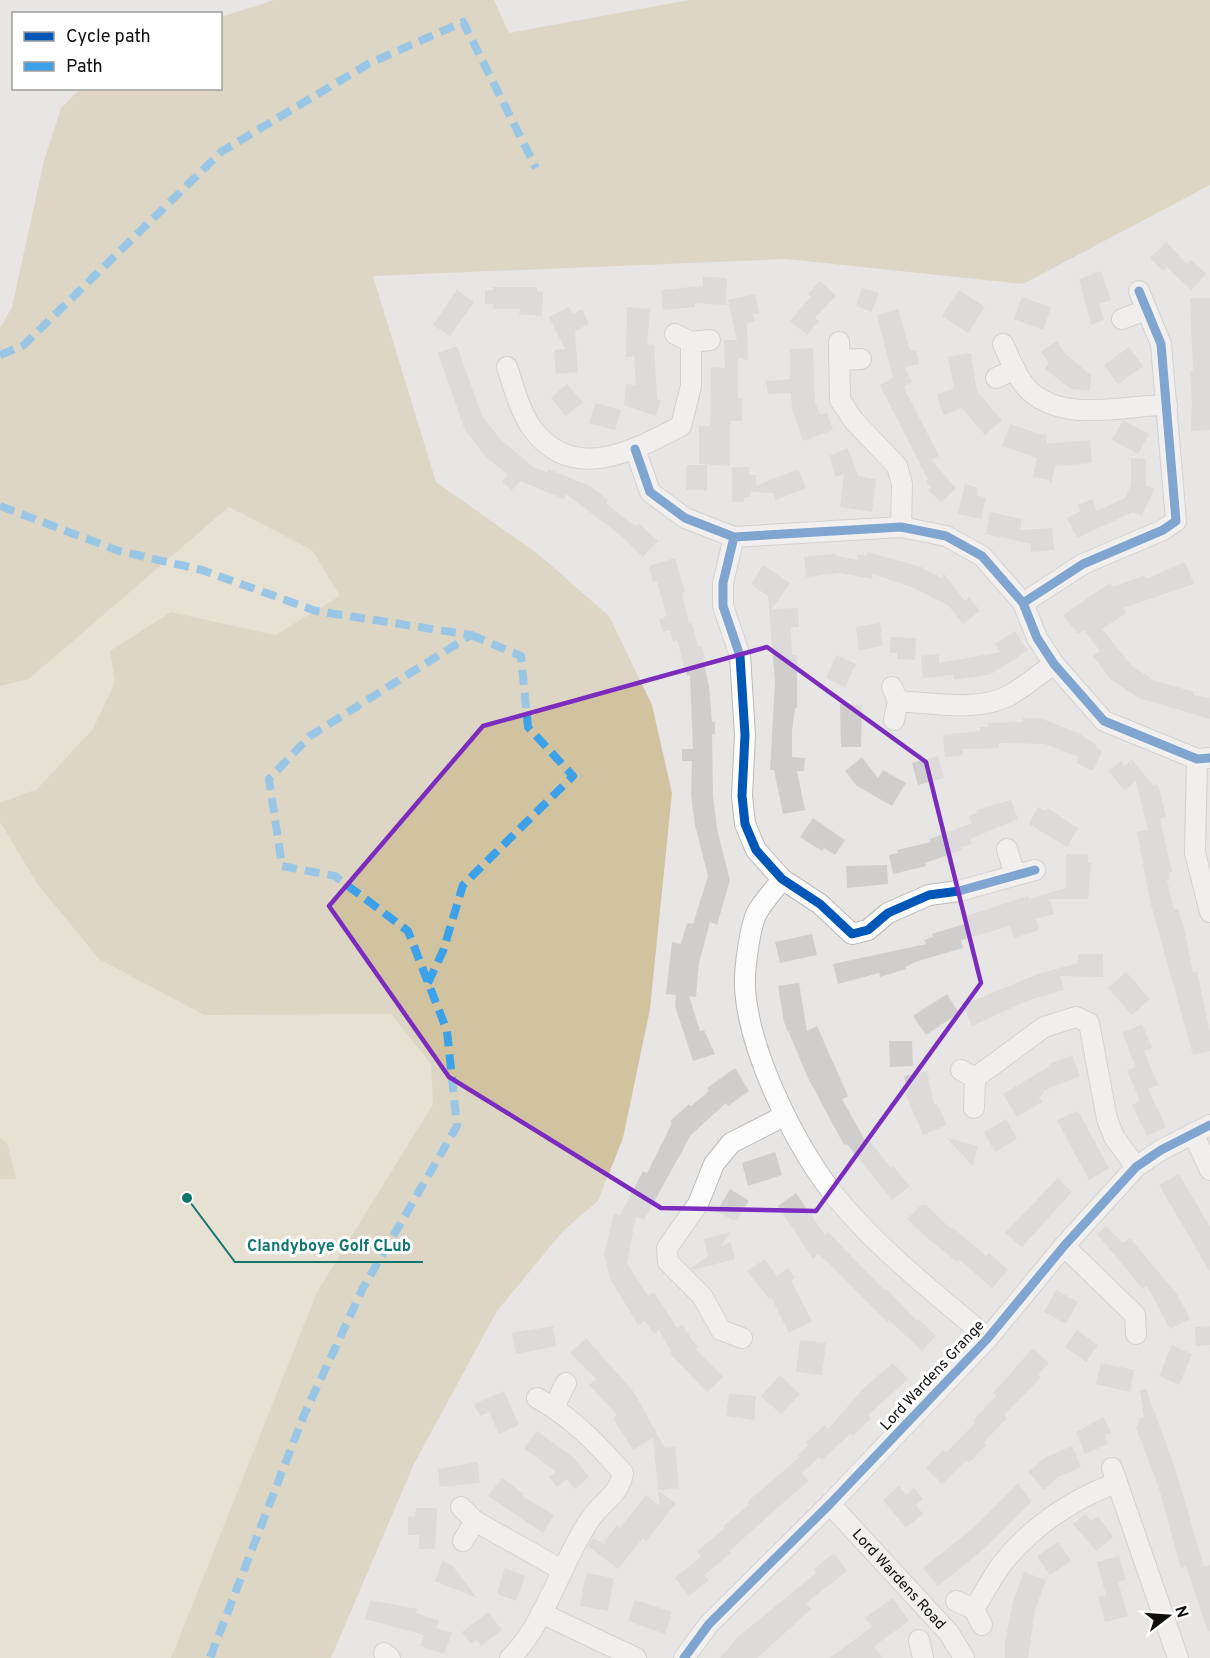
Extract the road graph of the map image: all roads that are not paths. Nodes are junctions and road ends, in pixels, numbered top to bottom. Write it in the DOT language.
graph roads {
  1 [pos="1139,291"];
  2 [pos="1146,310"];
  3 [pos="1122,319"];
  4 [pos="692,339"];
  5 [pos="1004,344"];
  6 [pos="861,359"];
  7 [pos="507,366"];
  8 [pos="1015,369"];
  9 [pos="996,378"];
  10 [pos="1167,405"];
  11 [pos="635,449"];
  12 [pos="901,527"];
  13 [pos="734,537"];
  14 [pos="1023,603"];
  15 [pos="1054,664"];
  16 [pos="895,703"];
  17 [pos="1203,758"];
  18 [pos="1007,849"];
  19 [pos="1035,870"];
  20 [pos="1015,875"];
  21 [pos="783,879"];
  22 [pos="1210,912"];
  23 [pos="974,1108"];
  24 [pos="784,1116"];
  25 [pos="1202,1129"];
  26 [pos="1136,1167"];
  27 [pos="1210,1170"];
  28 [pos="1064,1246"];
  29 [pos="1136,1334"];
  30 [pos="742,1338"];
  31 [pos="988,1338"];
  32 [pos="566,1383"];
  33 [pos="830,1504"];
  34 [pos="461,1507"];
  35 [pos="475,1521"];
  36 [pos="463,1541"];
  37 [pos="562,1570"];
  38 [pos="956,1601"];
  39 [pos="541,1613"];
  40 [pos="510,1658"];
  41 [pos="636,1658"];
  42 [pos="684,1658"];
  43 [pos="964,1658"];
  44 [pos="1178,1658"];
  1 -- 2 [label="street"];
  2 -- 3 [label="street"];
  2 -- 10 [label="street"];
  4 -- 11 [label="street"];
  5 -- 8 [label="street"];
  6 -- 12 [label="street"];
  7 -- 11 [label="street"];
  8 -- 9 [label="street"];
  8 -- 10 [label="street"];
  10 -- 14 [label="street"];
  11 -- 13 [label="street"];
  12 -- 13 [label="street"];
  12 -- 14 [label="street"];
  13 -- 21 [label="street"];
  14 -- 15 [label="street"];
  15 -- 16 [label="street"];
  15 -- 17 [label="street"];
  17 -- 22 [label="street"];
  18 -- 20 [label="street"];
  19 -- 20 [label="street"];
  20 -- 21 [label="street"];
  21 -- 24 [label="street"];
  23 -- 26 [label="street"];
  24 -- 30 [label="street"];
  24 -- 31 [label="street"];
  25 -- 26 [label="street, Lord Wardens Grange"];
  25 -- 27 [label="street"];
  26 -- 28 [label="street, Lord Wardens Grange"];
  28 -- 29 [label="street"];
  28 -- 31 [label="street, Lord Wardens Grange"];
  31 -- 33 [label="street, Lord Wardens Grange"];
  32 -- 37 [label="street"];
  33 -- 42 [label="street, Lord Wardens Grange"];
  33 -- 43 [label="street, Lord Wardens Road"];
  34 -- 35 [label="street"];
  35 -- 36 [label="street"];
  35 -- 37 [label="street"];
  37 -- 39 [label="street"];
  38 -- 44 [label="street"];
  39 -- 40 [label="street"];
  39 -- 41 [label="street"];
}
